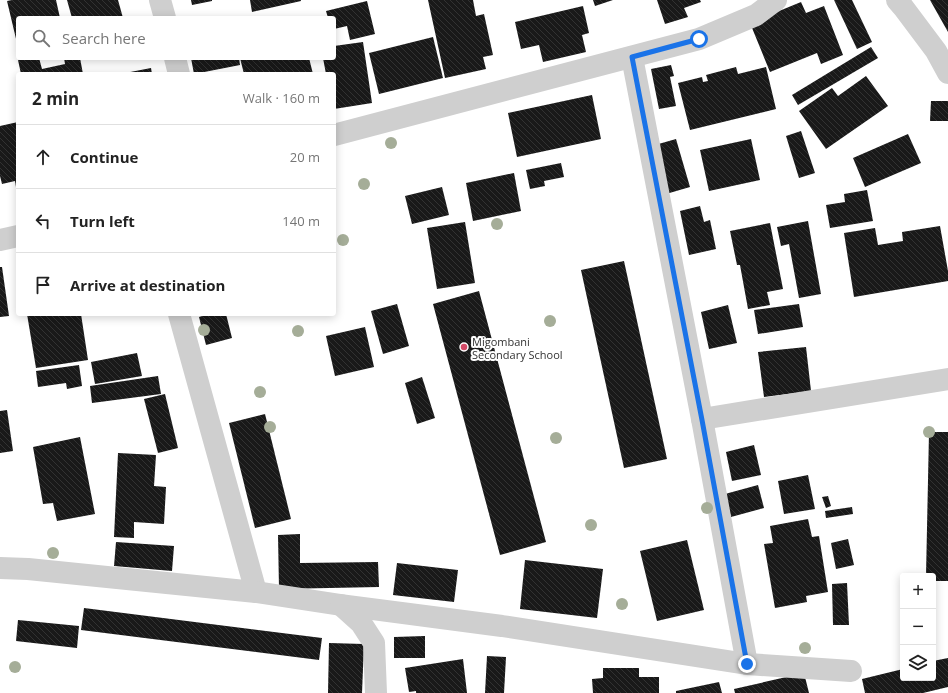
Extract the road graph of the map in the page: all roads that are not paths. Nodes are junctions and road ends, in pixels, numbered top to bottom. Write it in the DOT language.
graph roads {
  1 [pos="160,0"];
  2 [pos="776,0"];
  3 [pos="897,0"];
  4 [pos="164,16"];
  5 [pos="632,57"];
  6 [pos="176,60"];
  7 [pos="178,72"];
  8 [pos="948,73"];
  9 [pos="336,134"];
  10 [pos="16,236"];
  11 [pos="0,240"];
  12 [pos="180,316"];
  13 [pos="948,380"];
  14 [pos="702,420"];
  15 [pos="0,568"];
  16 [pos="256,592"];
  17 [pos="341,605"];
  18 [pos="747,664"];
  19 [pos="851,671"];
  20 [pos="376,693"];
  1 -- 4 [label="street"];
  2 -- 5 [label="street"];
  3 -- 8 [label="street"];
  5 -- 9 [label="street"];
  5 -- 14 [label="street"];
  6 -- 7 [label="street"];
  10 -- 11 [label="street"];
  12 -- 16 [label="street"];
  13 -- 14 [label="street"];
  14 -- 18 [label="street"];
  15 -- 16 [label="street"];
  16 -- 17 [label="street"];
  17 -- 18 [label="street"];
  17 -- 20 [label="street"];
  18 -- 19 [label="street"];
}
